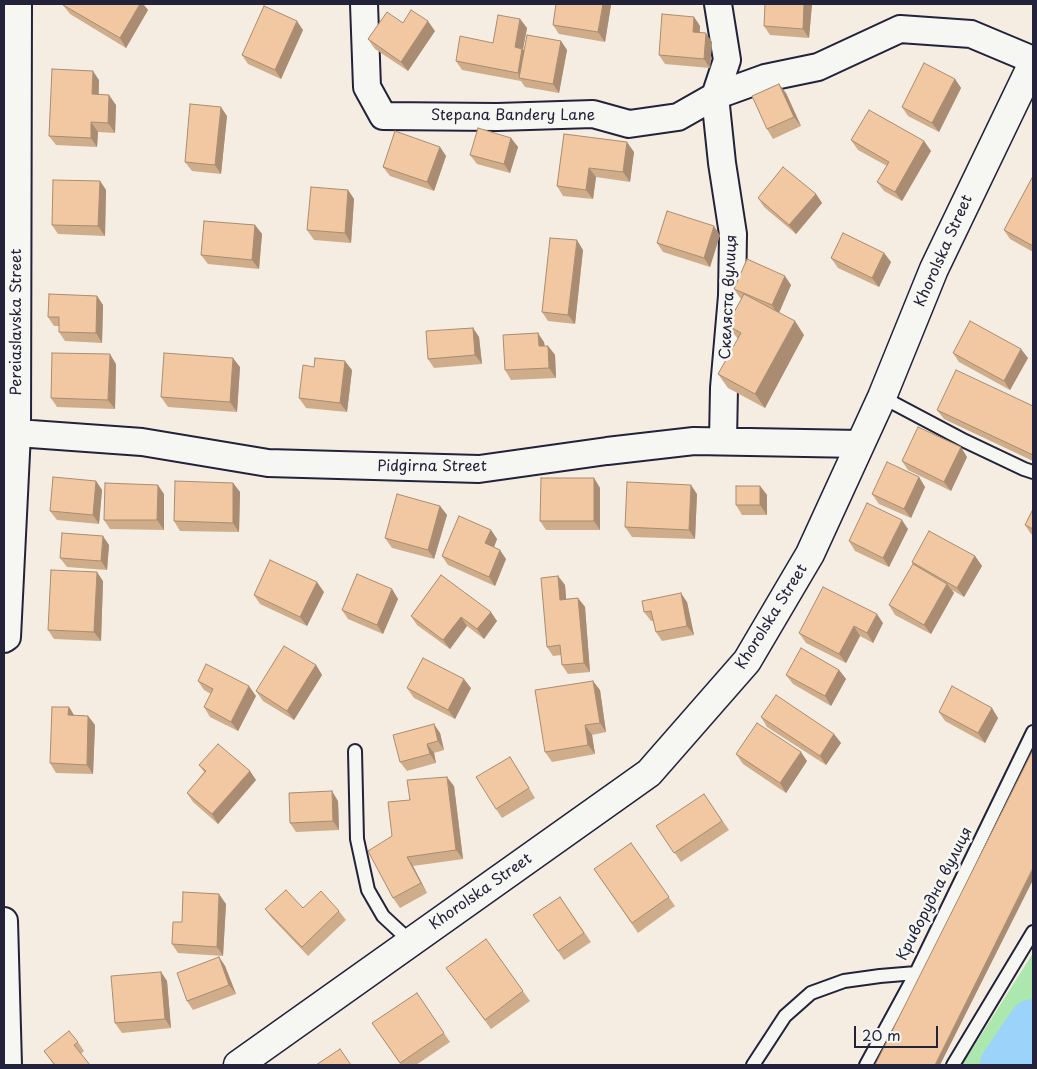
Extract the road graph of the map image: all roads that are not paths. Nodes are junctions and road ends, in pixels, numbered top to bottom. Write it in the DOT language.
graph roads {
  1 [pos="18,4"];
  2 [pos="364,4"];
  3 [pos="718,4"];
  4 [pos="11,47"];
  5 [pos="1033,62"];
  6 [pos="715,96"];
  7 [pos="882,397"];
  8 [pos="10,433"];
  9 [pos="723,440"];
  10 [pos="860,444"];
  11 [pos="1033,472"];
  12 [pos="4,639"];
  13 [pos="1033,732"];
  14 [pos="355,751"];
  15 [pos="4,921"];
  16 [pos="1033,932"];
  17 [pos="411,942"];
  18 [pos="916,973"];
  19 [pos="8,1065"];
  20 [pos="238,1065"];
  21 [pos="753,1065"];
  22 [pos="866,1065"];
  23 [pos="953,1065"];
  1 -- 4 [label="street, Pereiaslavska Street"];
  2 -- 6 [label="street, Stepana Bandery Lane"];
  3 -- 6 [label="street"];
  4 -- 8 [label="street, Pereiaslavska Street"];
  5 -- 6 [label="street, Stepana Bandery Lane"];
  5 -- 7 [label="street, Khorolska Street"];
  6 -- 9 [label="street, Скеляста вулиця"];
  7 -- 10 [label="street, Khorolska Street"];
  7 -- 11 [label="lane"];
  8 -- 9 [label="street, Pidgirna Street"];
  8 -- 12 [label="street, Pereiaslavska Street"];
  9 -- 10 [label="street, Pidgirna Street"];
  10 -- 17 [label="street, Khorolska Street"];
  13 -- 18 [label="lane, Криворудна вулиця"];
  14 -- 17 [label="lane"];
  15 -- 19 [label="street"];
  16 -- 23 [label="lane"];
  17 -- 20 [label="street, Khorolska Street"];
  18 -- 21 [label="lane, Криворудна вулиця"];
  18 -- 22 [label="lane"];
}
